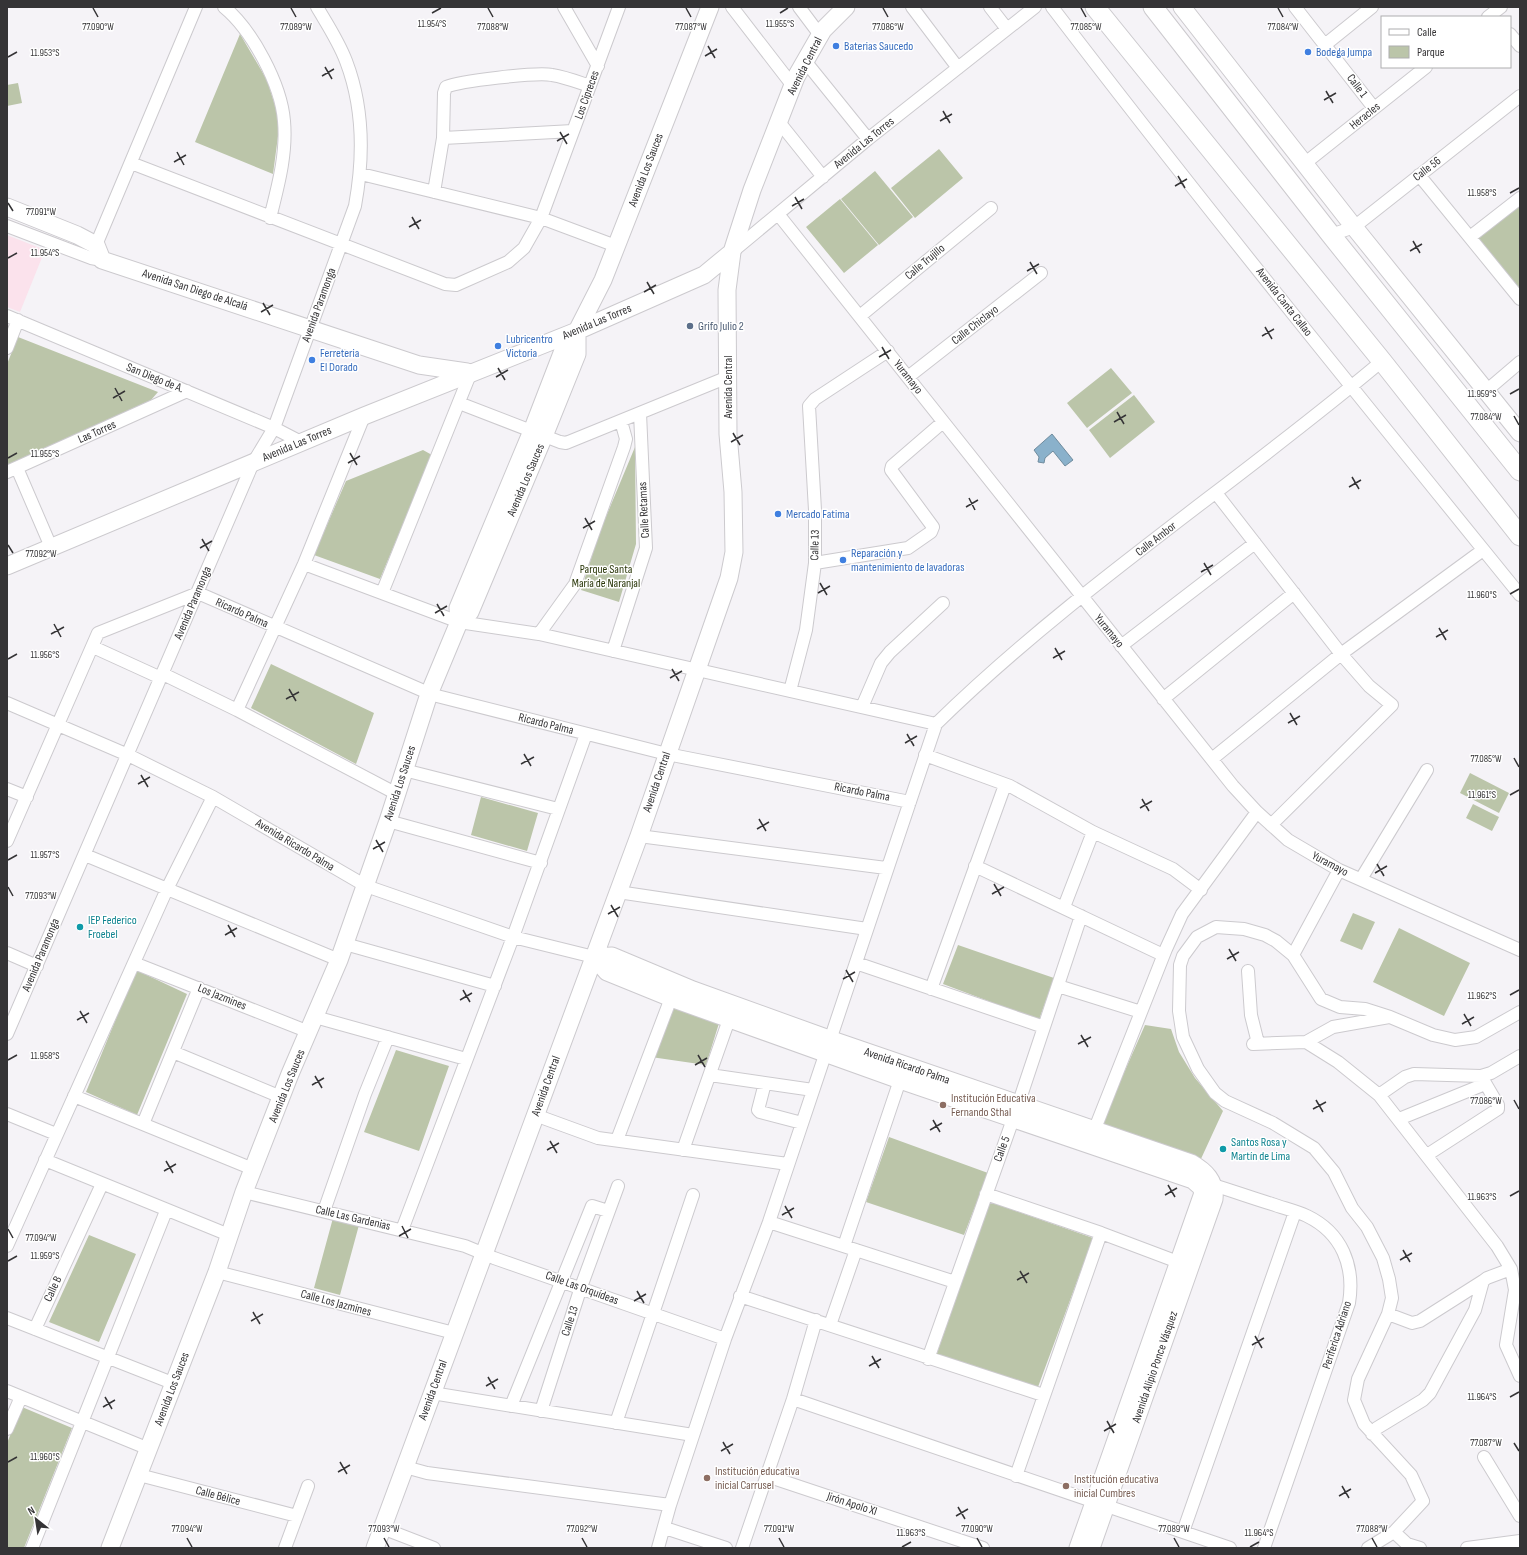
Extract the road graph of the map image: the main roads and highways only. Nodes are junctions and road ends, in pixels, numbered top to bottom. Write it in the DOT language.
graph roads {
  1 [pos="1095,7"];
  2 [pos="1154,7"];
  3 [pos="1520,471"];
  4 [pos="1520,536"];
  1 -- 4 [label="main road"];
  2 -- 3 [label="main road"];
}
